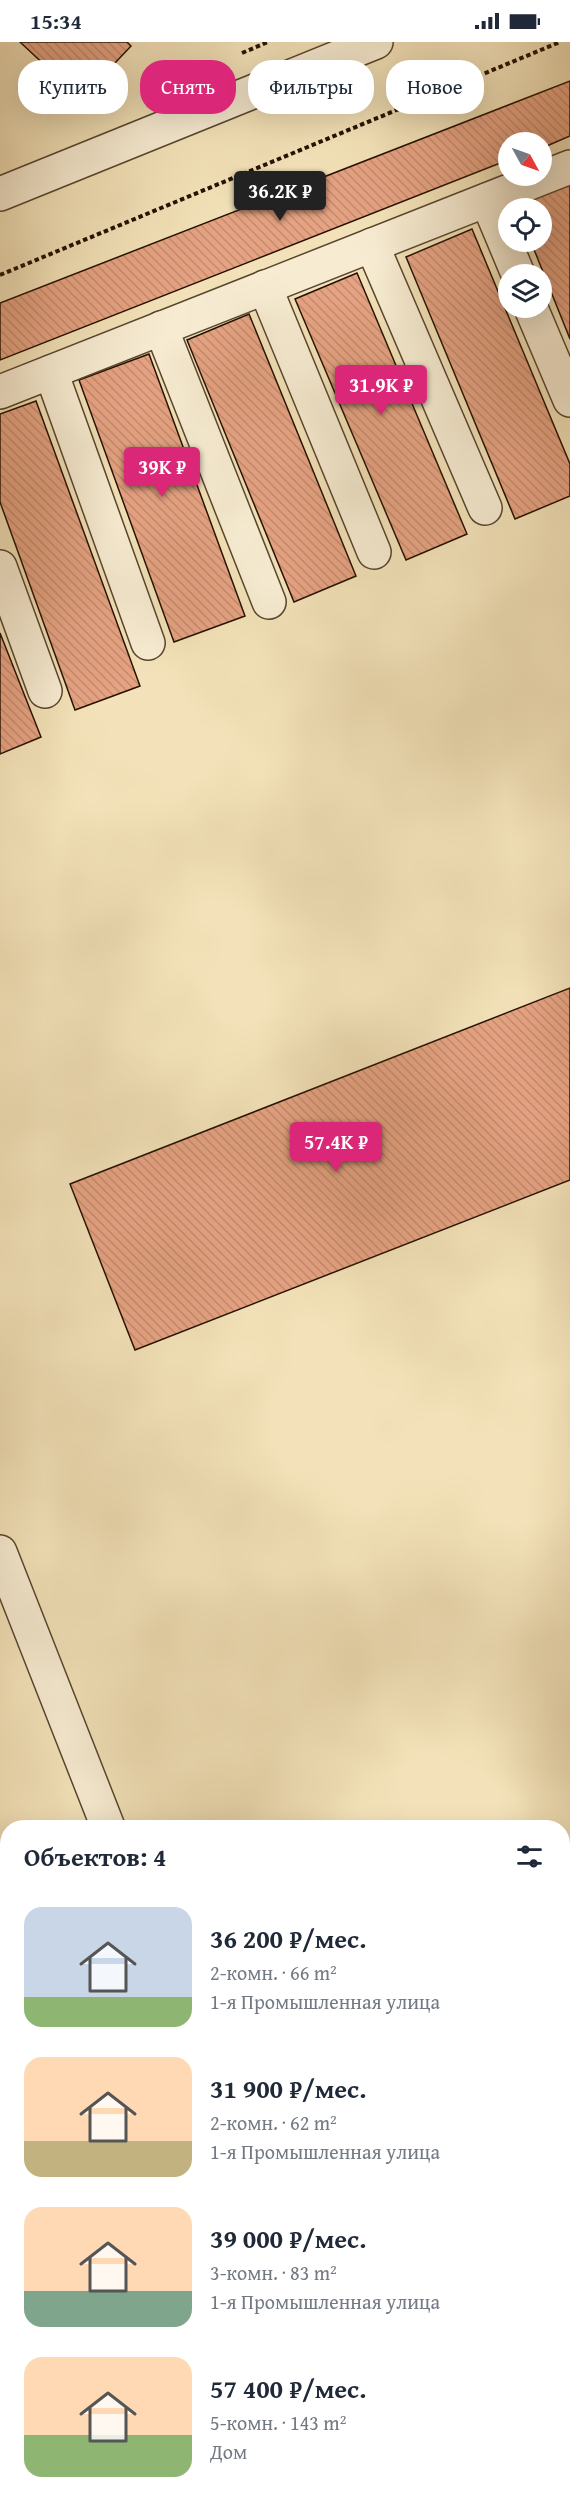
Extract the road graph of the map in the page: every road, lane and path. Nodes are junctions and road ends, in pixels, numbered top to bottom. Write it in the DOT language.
graph roads {
  1 [pos="375,42"];
  2 [pos="560,42"];
  3 [pos="570,167"];
  4 [pos="0,194"];
  5 [pos="487,200"];
  6 [pos="372,245"];
  7 [pos="514,264"];
  8 [pos="0,275"];
  9 [pos="265,287"];
  10 [pos="535,318"];
  11 [pos="161,328"];
  12 [pos="51,372"];
  13 [pos="0,392"];
  14 [pos="570,400"];
  15 [pos="485,508"];
  16 [pos="374,552"];
  17 [pos="0,567"];
  18 [pos="269,602"];
  19 [pos="148,643"];
  20 [pos="45,691"];
  21 [pos="2,1570"];
  22 [pos="105,1820"];
  1 -- 4 [label="street"];
  2 -- 8 [label="path"];
  3 -- 5 [label="street"];
  5 -- 6 [label="street"];
  5 -- 7 [label="street"];
  6 -- 9 [label="street"];
  6 -- 15 [label="street"];
  9 -- 11 [label="street"];
  9 -- 16 [label="street"];
  10 -- 14 [label="street"];
  11 -- 12 [label="street"];
  11 -- 18 [label="street"];
  12 -- 13 [label="street"];
  12 -- 19 [label="street"];
  17 -- 20 [label="street"];
  21 -- 22 [label="street"];
}
